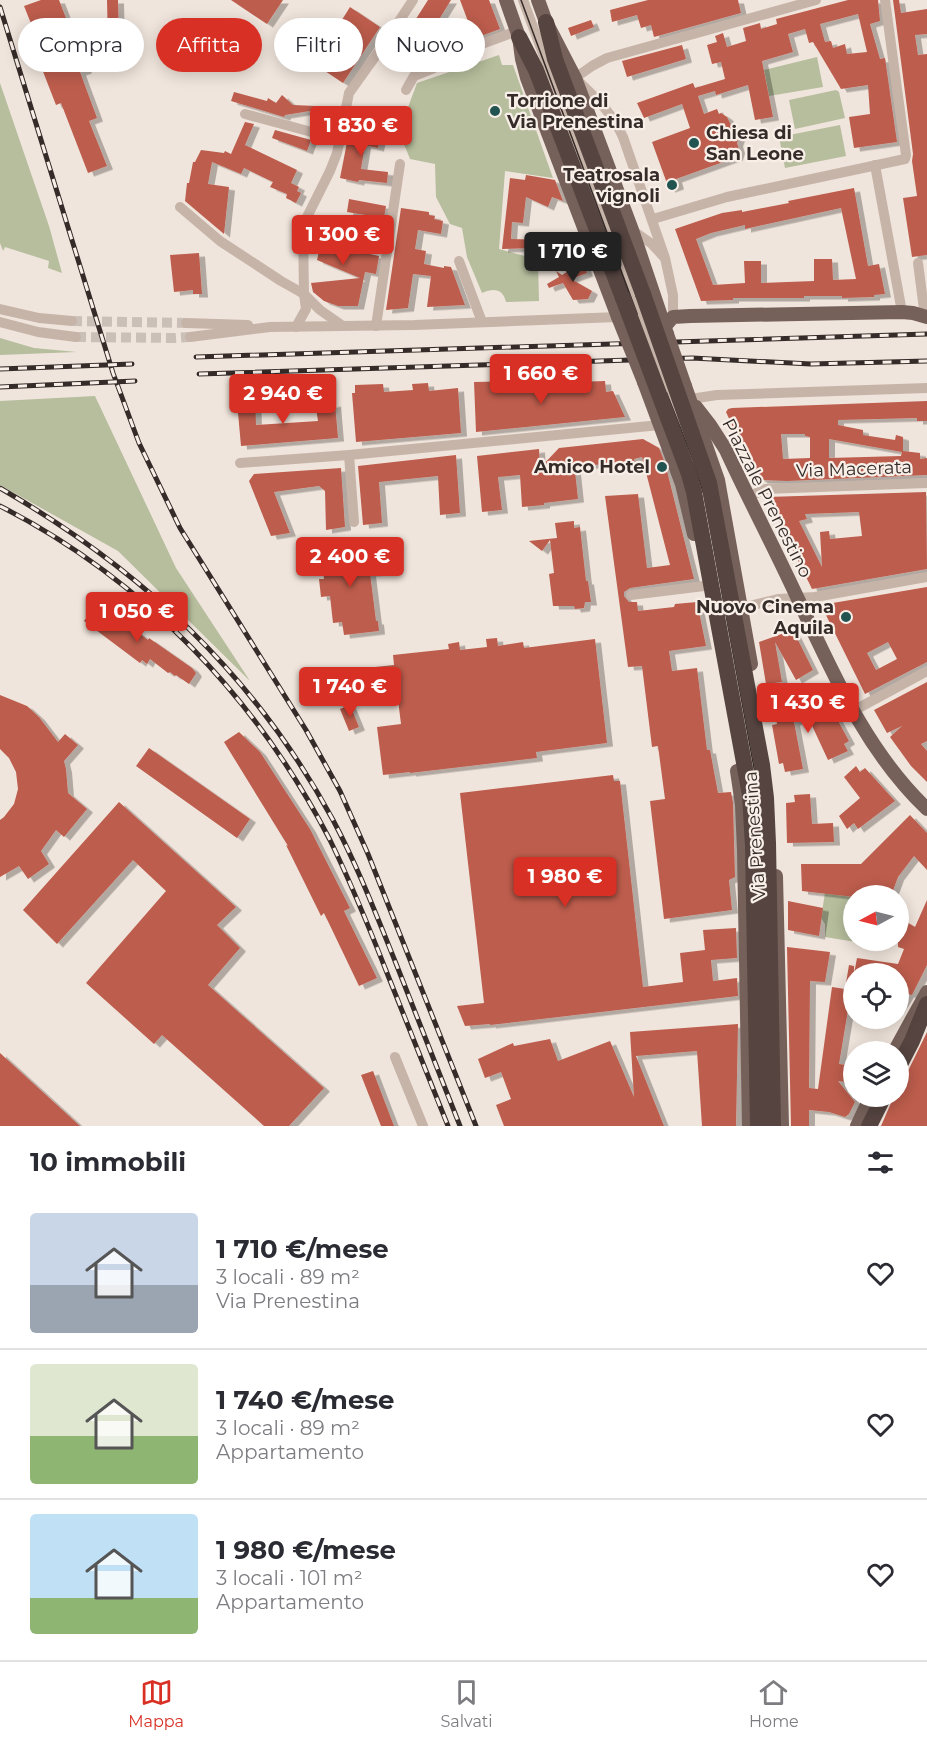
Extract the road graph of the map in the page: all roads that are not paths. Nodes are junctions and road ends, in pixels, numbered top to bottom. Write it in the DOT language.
graph roads {
  1 [pos="413,0"];
  2 [pos="506,0"];
  3 [pos="523,0"];
  4 [pos="538,0"];
  5 [pos="816,0"];
  6 [pos="885,0"];
  7 [pos="401,18"];
  8 [pos="546,22"];
  9 [pos="518,34"];
  10 [pos="485,45"];
  11 [pos="375,56"];
  12 [pos="575,78"];
  13 [pos="406,90"];
  14 [pos="245,114"];
  15 [pos="345,119"];
  16 [pos="396,126"];
  17 [pos="341,140"];
  18 [pos="400,164"];
  19 [pos="875,165"];
  20 [pos="180,207"];
  21 [pos="653,219"];
  22 [pos="632,230"];
  23 [pos="665,258"];
  24 [pos="459,261"];
  25 [pos="918,262"];
  26 [pos="304,294"];
  27 [pos="634,301"];
  28 [pos="0,309"];
  29 [pos="902,312"];
  30 [pos="618,317"];
  31 [pos="926,317"];
  32 [pos="72,321"];
  33 [pos="0,322"];
  34 [pos="482,322"];
  35 [pos="186,323"];
  36 [pos="343,326"];
  37 [pos="376,326"];
  38 [pos="668,326"];
  39 [pos="270,327"];
  40 [pos="296,327"];
  41 [pos="76,337"];
  42 [pos="189,337"];
  43 [pos="927,388"];
  44 [pos="688,393"];
  45 [pos="665,420"];
  46 [pos="705,443"];
  47 [pos="726,450"];
  48 [pos="349,455"];
  49 [pos="240,463"];
  50 [pos="927,483"];
  51 [pos="748,497"];
  52 [pos="724,512"];
  53 [pos="354,522"];
  54 [pos="927,577"];
  55 [pos="704,586"];
  56 [pos="631,595"];
  57 [pos="798,598"];
  58 [pos="741,608"];
  59 [pos="927,671"];
  60 [pos="853,711"];
  61 [pos="927,808"];
  62 [pos="927,992"];
  63 [pos="927,1004"];
  64 [pos="900,1041"];
  65 [pos="909,1047"];
  66 [pos="395,1057"];
  67 [pos="866,1107"];
  68 [pos="878,1107"];
  69 [pos="423,1126"];
  70 [pos="749,1126"];
  71 [pos="758,1126"];
  72 [pos="773,1126"];
  73 [pos="782,1126"];
  74 [pos="857,1126"];
  75 [pos="869,1126"];
  1 -- 7 [label="street"];
  2 -- 9 [label="main road"];
  3 -- 27 [label="street"];
  4 -- 8 [label="main road"];
  5 -- 12 [label="street"];
  6 -- 19 [label="street"];
  8 -- 12 [label="main road"];
  8 -- 72 [label="highway, bridge"];
  9 -- 10 [label="street"];
  9 -- 13 [label="street"];
  9 -- 30 [label="main road"];
  9 -- 71 [label="highway, bridge"];
  11 -- 15 [label="street"];
  12 -- 21 [label="street"];
  12 -- 22 [label="main road"];
  14 -- 17 [label="street"];
  15 -- 16 [label="street"];
  15 -- 17 [label="street"];
  17 -- 26 [label="street"];
  18 -- 37 [label="street"];
  19 -- 21 [label="street"];
  19 -- 29 [label="street"];
  20 -- 26 [label="street"];
  21 -- 23 [label="street"];
  22 -- 23 [label="street"];
  22 -- 38 [label="main road"];
  23 -- 38 [label="street"];
  24 -- 34 [label="street"];
  25 -- 31 [label="street"];
  26 -- 36 [label="street"];
  26 -- 40 [label="street"];
  27 -- 30 [label="street"];
  27 -- 45 [label="street, bridge"];
  28 -- 32 [label="street"];
  29 -- 31 [label="main road"];
  29 -- 38 [label="main road"];
  30 -- 34 [label="street"];
  30 -- 45 [label="main road, bridge"];
  33 -- 41 [label="street"];
  34 -- 37 [label="street"];
  35 -- 39 [label="street"];
  36 -- 37 [label="street"];
  36 -- 40 [label="street"];
  38 -- 44 [label="main road, bridge"];
  39 -- 40 [label="street"];
  39 -- 42 [label="street"];
  43 -- 44 [label="street"];
  44 -- 45 [label="street"];
  44 -- 46 [label="main road, Piazzale Prenestino"];
  44 -- 47 [label="main road, Piazzale Prenestino"];
  45 -- 46 [label="main road"];
  45 -- 48 [label="street"];
  45 -- 55 [label="main road, Via Prenestina"];
  46 -- 47 [label="main road"];
  46 -- 52 [label="main road, Piazzale Prenestino"];
  47 -- 51 [label="main road, Piazzale Prenestino"];
  48 -- 49 [label="street"];
  48 -- 53 [label="street"];
  50 -- 51 [label="street, Via Macerata"];
  51 -- 57 [label="main road, Piazzale Prenestino"];
  52 -- 58 [label="main road, Via Prenestina"];
  54 -- 57 [label="street"];
  55 -- 56 [label="street"];
  55 -- 70 [label="main road, Via Prenestina"];
  57 -- 58 [label="street, Piazzale Prenestino"];
  57 -- 60 [label="main road"];
  58 -- 73 [label="main road, Via Prenestina"];
  59 -- 60 [label="street"];
  60 -- 61 [label="main road"];
  62 -- 64 [label="main road"];
  63 -- 65 [label="highway"];
  66 -- 69 [label="street"];
  67 -- 74 [label="main road"];
  68 -- 75 [label="highway"];
}
